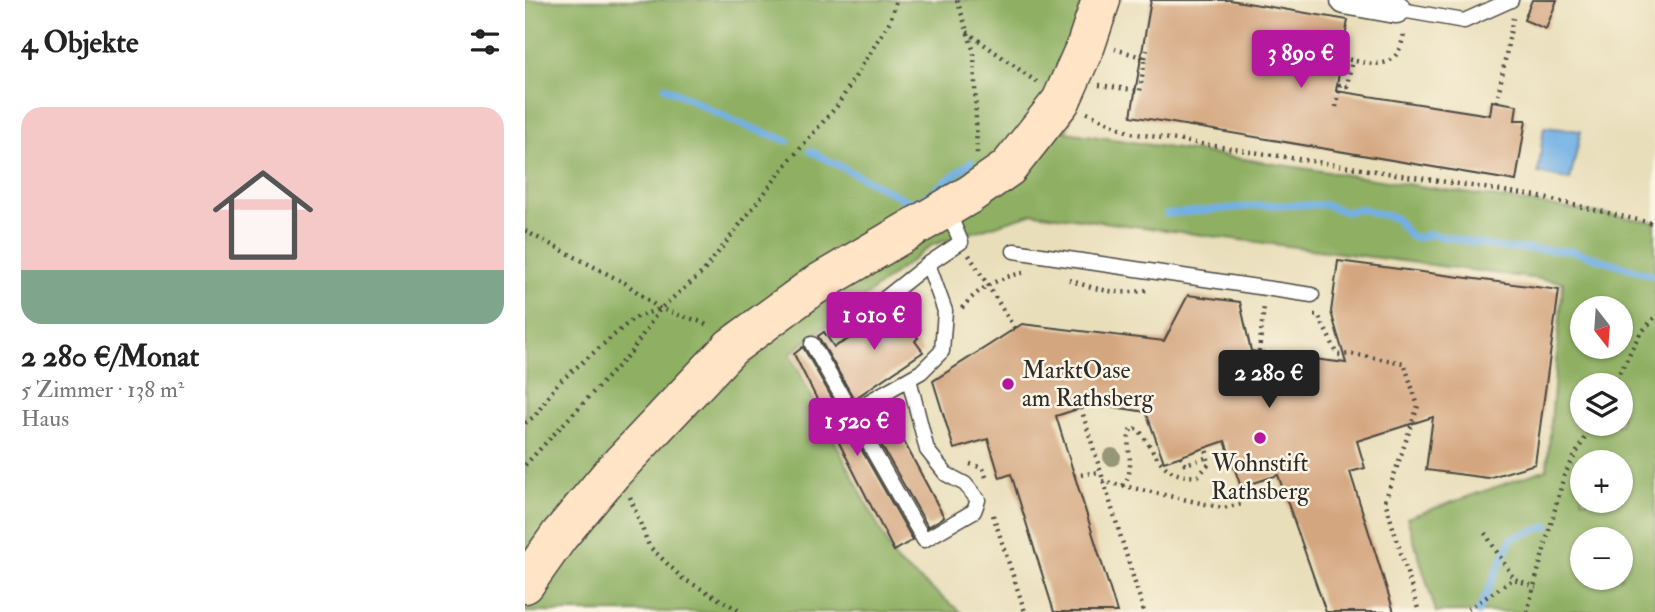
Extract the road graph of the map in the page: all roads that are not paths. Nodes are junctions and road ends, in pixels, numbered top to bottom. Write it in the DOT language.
graph roads {
  1 [pos="1101,0"];
  2 [pos="1345,0"];
  3 [pos="1511,1"];
  4 [pos="1401,6"];
  5 [pos="947,207"];
  6 [pos="1014,251"];
  7 [pos="928,264"];
  8 [pos="1312,295"];
  9 [pos="848,328"];
  10 [pos="812,344"];
  11 [pos="909,379"];
  12 [pos="852,411"];
  13 [pos="525,584"];
  1 -- 5 [label="street"];
  2 -- 4 [label="street"];
  3 -- 4 [label="lane"];
  5 -- 7 [label="lane"];
  5 -- 13 [label="street"];
  6 -- 8 [label="lane"];
  7 -- 9 [label="lane"];
  7 -- 11 [label="lane"];
  10 -- 12 [label="lane"];
  11 -- 12 [label="lane"];
  11 -- 12 [label="lane"];
}
